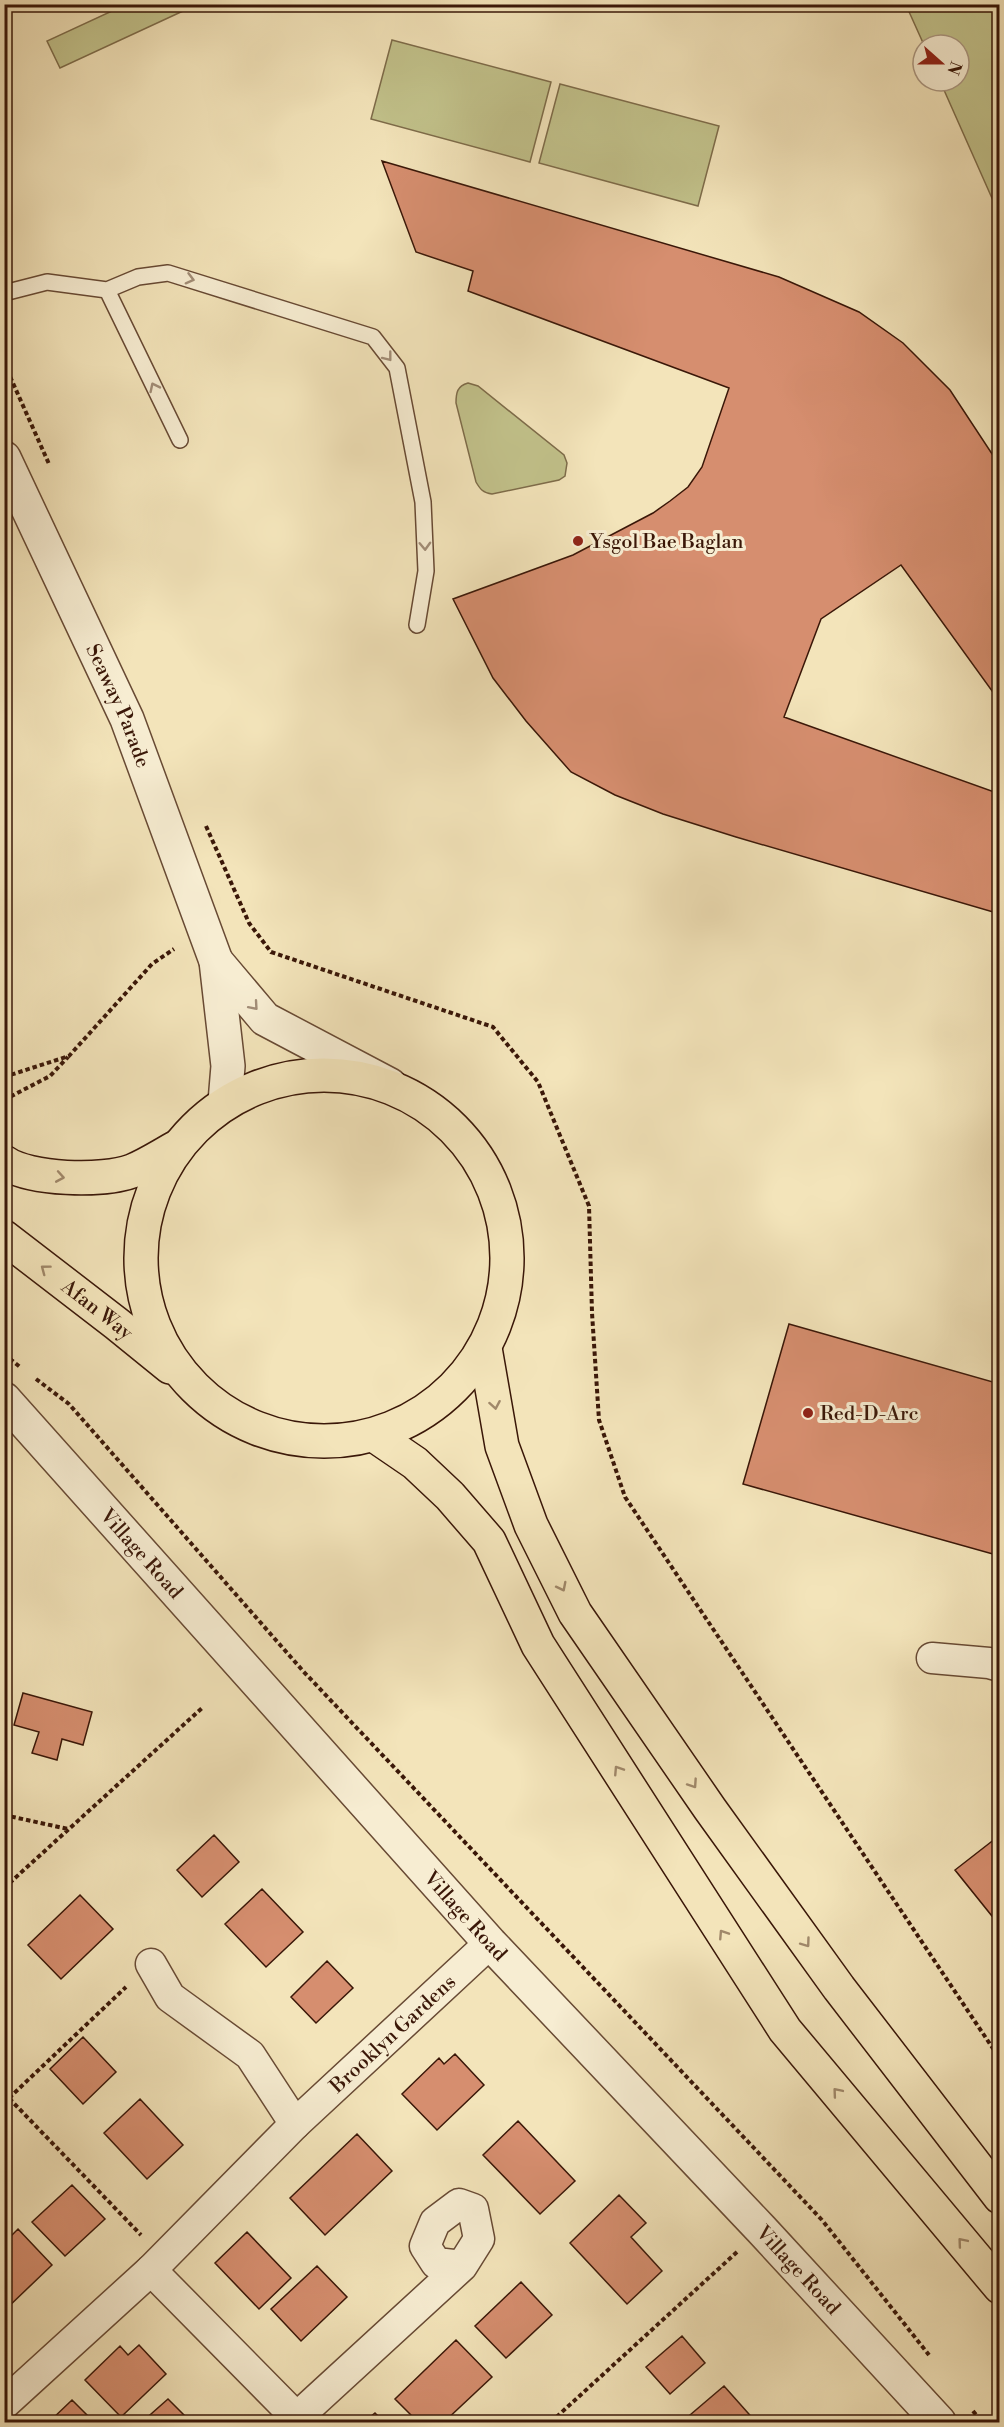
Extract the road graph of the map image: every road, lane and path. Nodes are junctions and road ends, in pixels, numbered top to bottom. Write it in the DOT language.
graph roads {
  1 [pos="107,290"];
  2 [pos="4,293"];
  3 [pos="4,363"];
  4 [pos="180,440"];
  5 [pos="4,458"];
  6 [pos="52,471"];
  7 [pos="417,625"];
  8 [pos="203,818"];
  9 [pos="236,894"];
  10 [pos="198,913"];
  11 [pos="216,961"];
  12 [pos="69,1056"];
  13 [pos="4,1077"];
  14 [pos="390,1085"];
  15 [pos="4,1100"];
  16 [pos="225,1102"];
  17 [pos="177,1147"];
  18 [pos="4,1162"];
  19 [pos="4,1237"];
  20 [pos="484,1348"];
  21 [pos="4,1354"];
  22 [pos="23,1369"];
  23 [pos="32,1376"];
  24 [pos="190,1383"];
  25 [pos="4,1399"];
  26 [pos="375,1435"];
  27 [pos="933,1658"];
  28 [pos="999,1666"];
  29 [pos="202,1708"];
  30 [pos="4,1815"];
  31 [pos="68,1829"];
  32 [pos="4,1887"];
  33 [pos="490,1943"];
  34 [pos="151,1964"];
  35 [pos="999,2059"];
  36 [pos="4,2093"];
  37 [pos="9,2098"];
  38 [pos="295,2124"];
  39 [pos="999,2198"];
  40 [pos="762,2229"];
  41 [pos="157,2264"];
  42 [pos="462,2266"];
  43 [pos="999,2287"];
  44 [pos="931,2358"];
  45 [pos="4,2404"];
  46 [pos="968,2404"];
  47 [pos="295,2420"];
  48 [pos="557,2420"];
  49 [pos="551,2422"];
  50 [pos="939,2422"];
  51 [pos="982,2422"];
  1 -- 2 [label="lane"];
  4 -- 1 [label="lane, one-way"];
  1 -- 7 [label="lane, one-way"];
  3 -- 6 [label="path"];
  5 -- 10 [label="street, Seaway Parade"];
  8 -- 9 [label="path"];
  9 -- 10 [label="path"];
  9 -- 35 [label="path"];
  10 -- 11 [label="street, Seaway Parade"];
  10 -- 12 [label="path"];
  11 -- 14 [label="street, Seaway Parade, one-way"];
  11 -- 16 [label="street, Seaway Parade"];
  12 -- 13 [label="path"];
  12 -- 15 [label="path"];
  14 -- 16 [label="main road"];
  14 -- 20 [label="main road"];
  16 -- 17 [label="main road"];
  18 -- 17 [label="main road, one-way"];
  17 -- 24 [label="main road"];
  24 -- 19 [label="main road, Afan Way, one-way"];
  20 -- 26 [label="main road"];
  20 -- 39 [label="main road, one-way"];
  21 -- 22 [label="path"];
  23 -- 44 [label="path"];
  24 -- 26 [label="main road"];
  25 -- 33 [label="street, Village Road"];
  43 -- 26 [label="main road, one-way"];
  27 -- 28 [label="street"];
  29 -- 31 [label="path"];
  30 -- 31 [label="path"];
  31 -- 32 [label="path"];
  33 -- 38 [label="street, Brooklyn Gardens"];
  33 -- 40 [label="street, Village Road"];
  34 -- 37 [label="path"];
  34 -- 38 [label="street"];
  36 -- 37 [label="path"];
  37 -- 41 [label="path"];
  38 -- 41 [label="street, Brooklyn Gardens"];
  40 -- 48 [label="path"];
  40 -- 50 [label="street, Village Road"];
  41 -- 45 [label="street, Brooklyn Gardens"];
  41 -- 47 [label="street"];
  42 -- 47 [label="street"];
  46 -- 51 [label="path"];
  48 -- 49 [label="path"];
}
